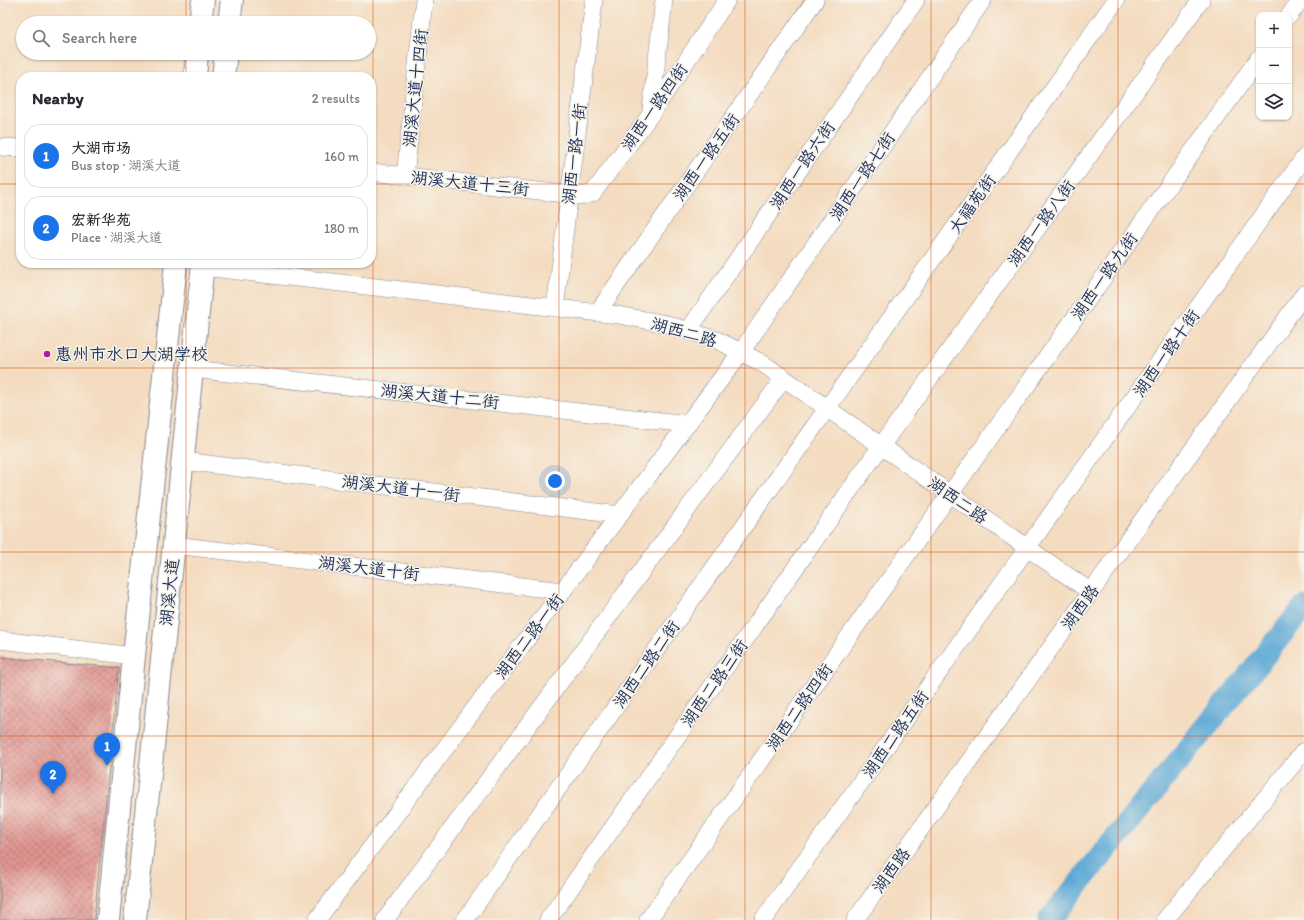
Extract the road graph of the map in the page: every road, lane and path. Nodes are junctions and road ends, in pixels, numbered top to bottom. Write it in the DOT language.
graph roads {
  1 [pos="203,0"];
  2 [pos="232,0"];
  3 [pos="424,0"];
  4 [pos="594,0"];
  5 [pos="664,0"];
  6 [pos="727,0"];
  7 [pos="815,0"];
  8 [pos="916,0"];
  9 [pos="983,0"];
  10 [pos="1116,0"];
  11 [pos="1200,0"];
  12 [pos="1300,0"];
  13 [pos="1292,12"];
  14 [pos="201,16"];
  15 [pos="230,16"];
  16 [pos="197,60"];
  17 [pos="225,60"];
  18 [pos="1256,62"];
  19 [pos="196,72"];
  20 [pos="224,72"];
  21 [pos="651,114"];
  22 [pos="0,146"];
  23 [pos="16,148"];
  24 [pos="1304,158"];
  25 [pos="376,173"];
  26 [pos="405,176"];
  27 [pos="569,195"];
  28 [pos="175,268"];
  29 [pos="203,268"];
  30 [pos="228,268"];
  31 [pos="1304,294"];
  32 [pos="555,308"];
  33 [pos="597,313"];
  34 [pos="688,331"];
  35 [pos="741,352"];
  36 [pos="192,369"];
  37 [pos="784,378"];
  38 [pos="827,408"];
  39 [pos="688,424"];
  40 [pos="881,446"];
  41 [pos="183,462"];
  42 [pos="950,494"];
  43 [pos="620,515"];
  44 [pos="174,545"];
  45 [pos="1027,548"];
  46 [pos="563,591"];
  47 [pos="1091,592"];
  48 [pos="0,640"];
  49 [pos="134,656"];
  50 [pos="1304,750"];
  51 [pos="108,920"];
  52 [pos="135,920"];
  53 [pos="317,920"];
  54 [pos="386,920"];
  55 [pos="466,920"];
  56 [pos="548,920"];
  57 [pos="648,920"];
  58 [pos="763,920"];
  59 [pos="855,920"];
  60 [pos="1165,920"];
  1 -- 14 [label="street"];
  2 -- 15 [label="street"];
  3 -- 26 [label="street, 湖溪大道十四街"];
  4 -- 27 [label="street, 湖西一路一街"];
  5 -- 21 [label="street"];
  6 -- 21 [label="street, 湖西一路四街"];
  7 -- 33 [label="street, 湖西一路五街"];
  8 -- 34 [label="street, 湖西一路六街"];
  9 -- 35 [label="street, 湖西一路七街"];
  10 -- 38 [label="street, 大福苑街"];
  11 -- 40 [label="street, 湖西一路八街"];
  12 -- 13 [label="street"];
  16 -- 19 [label="street"];
  17 -- 20 [label="street"];
  18 -- 42 [label="street, 湖西一路九街"];
  21 -- 27 [label="street, 湖西一路四街"];
  22 -- 23 [label="street"];
  24 -- 45 [label="street, 湖西一路十街"];
  25 -- 26 [label="street, 湖溪大道十三街"];
  26 -- 27 [label="street, 湖溪大道十三街"];
  27 -- 32 [label="street, 湖西一路一街"];
  28 -- 49 [label="street, 湖溪大道"];
  29 -- 36 [label="street, 湖溪大道"];
  30 -- 32 [label="street, 湖西二路"];
  31 -- 47 [label="street, 湖西路"];
  32 -- 33 [label="street, 湖西二路"];
  33 -- 34 [label="street, 湖西二路"];
  34 -- 35 [label="street, 湖西二路"];
  35 -- 37 [label="street, 湖西二路"];
  35 -- 39 [label="street, 湖西二路一街"];
  36 -- 39 [label="street, 湖溪大道十二街"];
  36 -- 41 [label="street, 湖溪大道"];
  37 -- 38 [label="street, 湖西二路"];
  37 -- 54 [label="street"];
  38 -- 40 [label="street, 湖西二路"];
  38 -- 55 [label="street, 湖西二路二街"];
  39 -- 43 [label="street, 湖西二路一街"];
  40 -- 42 [label="street, 湖西二路"];
  40 -- 56 [label="street, 湖西二路三街"];
  41 -- 43 [label="street, 湖溪大道十一街"];
  41 -- 44 [label="street, 湖溪大道"];
  42 -- 45 [label="street, 湖西二路"];
  42 -- 57 [label="street, 湖西二路四街"];
  43 -- 46 [label="street, 湖西二路一街"];
  44 -- 46 [label="street, 湖溪大道十街"];
  44 -- 52 [label="street, 湖溪大道"];
  45 -- 47 [label="street, 湖西二路"];
  45 -- 58 [label="street, 湖西二路五街"];
  46 -- 53 [label="street, 湖西二路一街"];
  47 -- 59 [label="street, 湖西路"];
  48 -- 49 [label="street"];
  49 -- 51 [label="street, 湖溪大道"];
  50 -- 60 [label="street"];
}
